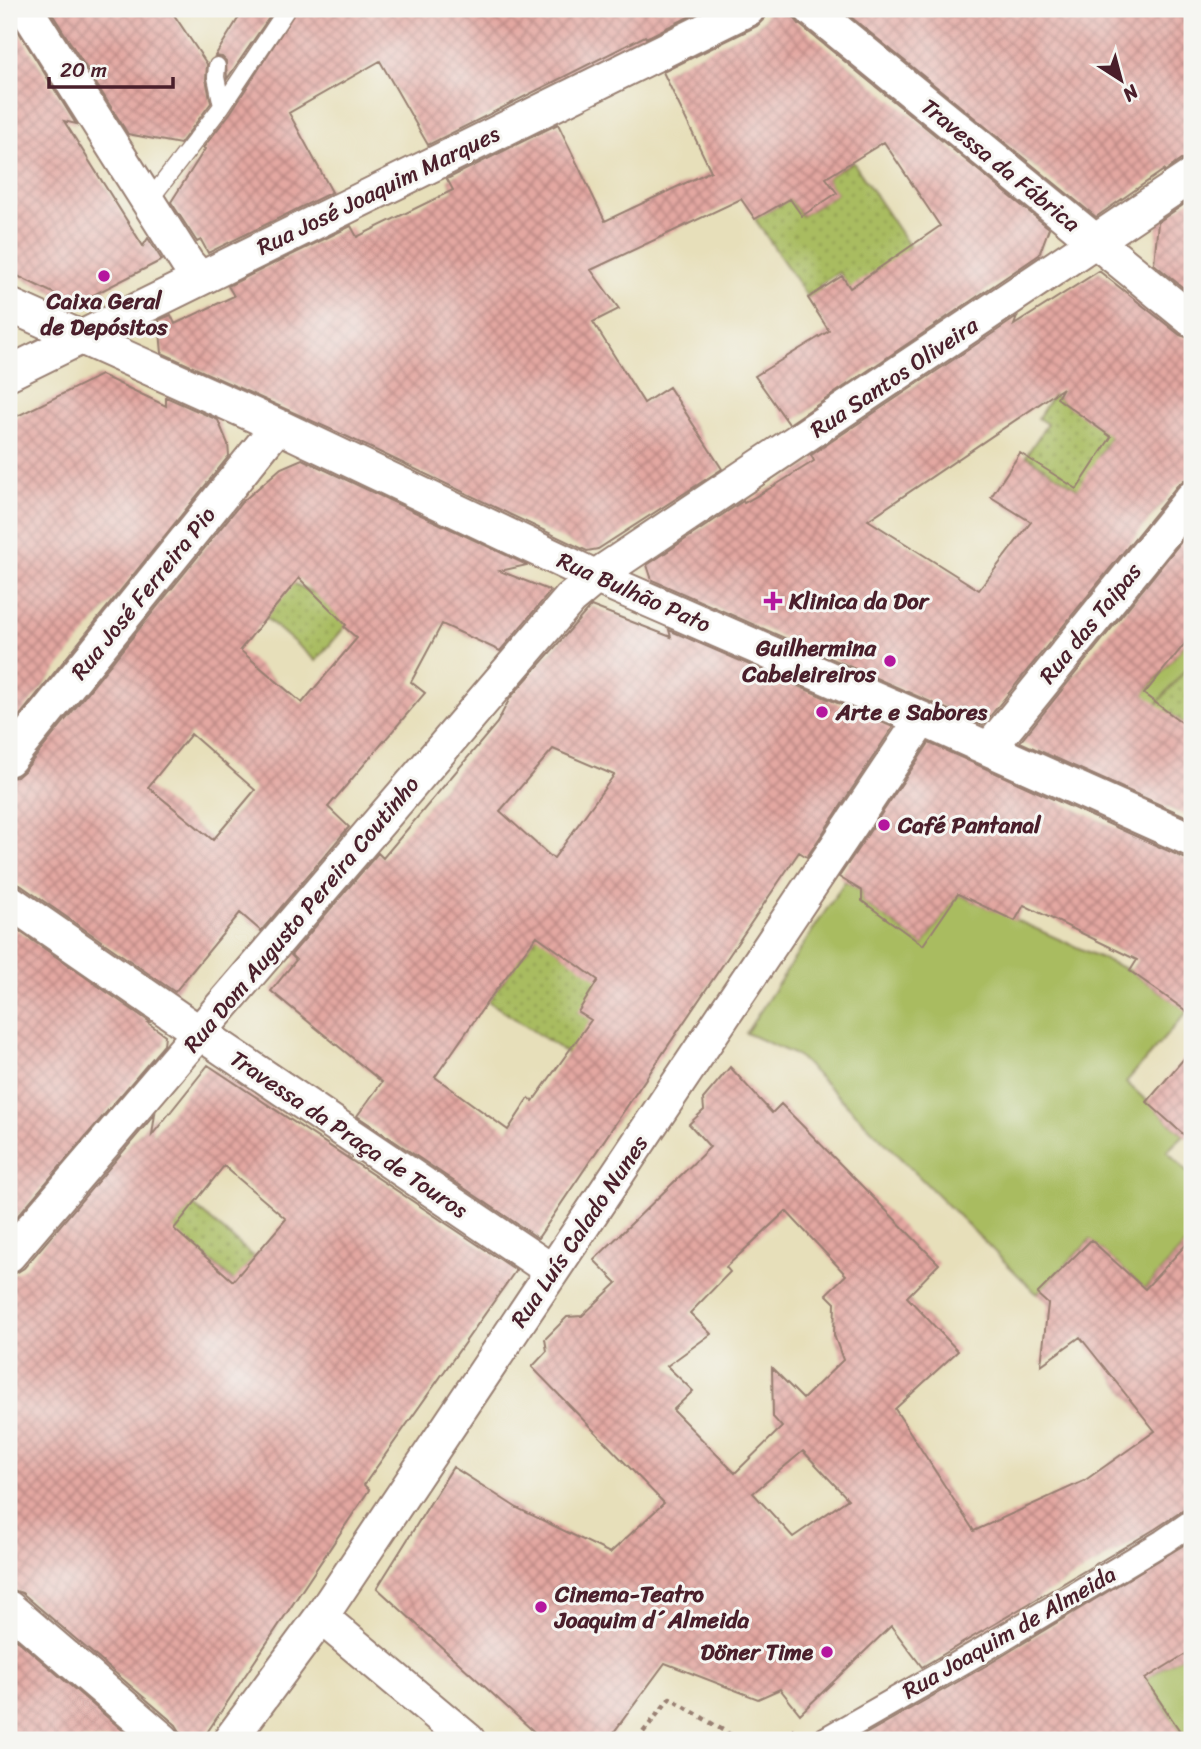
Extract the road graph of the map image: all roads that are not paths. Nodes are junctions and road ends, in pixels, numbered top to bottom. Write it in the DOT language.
graph roads {
  1 [pos="26,9"];
  2 [pos="287,9"];
  3 [pos="748,9"];
  4 [pos="811,9"];
  5 [pos="217,66"];
  6 [pos="222,106"];
  7 [pos="1192,176"];
  8 [pos="148,202"];
  9 [pos="1096,242"];
  10 [pos="200,278"];
  11 [pos="9,305"];
  12 [pos="1192,320"];
  13 [pos="78,337"];
  14 [pos="9,373"];
  15 [pos="278,426"];
  16 [pos="1192,498"];
  17 [pos="596,577"];
  18 [pos="922,719"];
  19 [pos="989,749"];
  20 [pos="9,759"];
  21 [pos="1192,840"];
  22 [pos="9,901"];
  23 [pos="200,1033"];
  24 [pos="9,1255"];
  25 [pos="552,1271"];
  26 [pos="1192,1522"];
  27 [pos="9,1608"];
  28 [pos="321,1617"];
  29 [pos="163,1740"];
  30 [pos="230,1740"];
  31 [pos="468,1740"];
  32 [pos="825,1740"];
  1 -- 8 [label="street"];
  2 -- 6 [label="lane"];
  3 -- 10 [label="street, Rua José Joaquim Marques"];
  4 -- 9 [label="street, Travessa da Fábrica"];
  5 -- 6 [label="lane"];
  6 -- 8 [label="lane"];
  7 -- 9 [label="street, Rua Santos Oliveira"];
  8 -- 10 [label="street"];
  9 -- 12 [label="street, Travessa da Fábrica"];
  9 -- 17 [label="street, Rua Santos Oliveira"];
  10 -- 13 [label="street, Rua José Joaquim Marques"];
  11 -- 13 [label="street, Rua Bulhão Pato"];
  13 -- 14 [label="street, Rua José Joaquim Marques"];
  13 -- 15 [label="street, Rua Bulhão Pato"];
  15 -- 17 [label="street, Rua Bulhão Pato"];
  15 -- 20 [label="street, Rua José Ferreira Pio"];
  16 -- 19 [label="street, Rua das Taipas"];
  17 -- 18 [label="street, Rua Bulhão Pato"];
  17 -- 23 [label="street, Rua Dom Augusto Pereira Coutinho"];
  18 -- 19 [label="street, Rua Bulhão Pato"];
  18 -- 25 [label="street, Rua Luís Calado Nunes"];
  19 -- 21 [label="street, Rua Bulhão Pato"];
  22 -- 23 [label="street, Travessa da Praça de Touros"];
  23 -- 24 [label="street, Rua Dom Augusto Pereira Coutinho"];
  23 -- 25 [label="street, Travessa da Praça de Touros"];
  25 -- 28 [label="street, Rua Luís Calado Nunes"];
  26 -- 32 [label="street, Rua Joaquim de Almeida"];
  27 -- 29 [label="street"];
  28 -- 30 [label="street, Rua Luís Calado Nunes"];
  28 -- 31 [label="street"];
}
